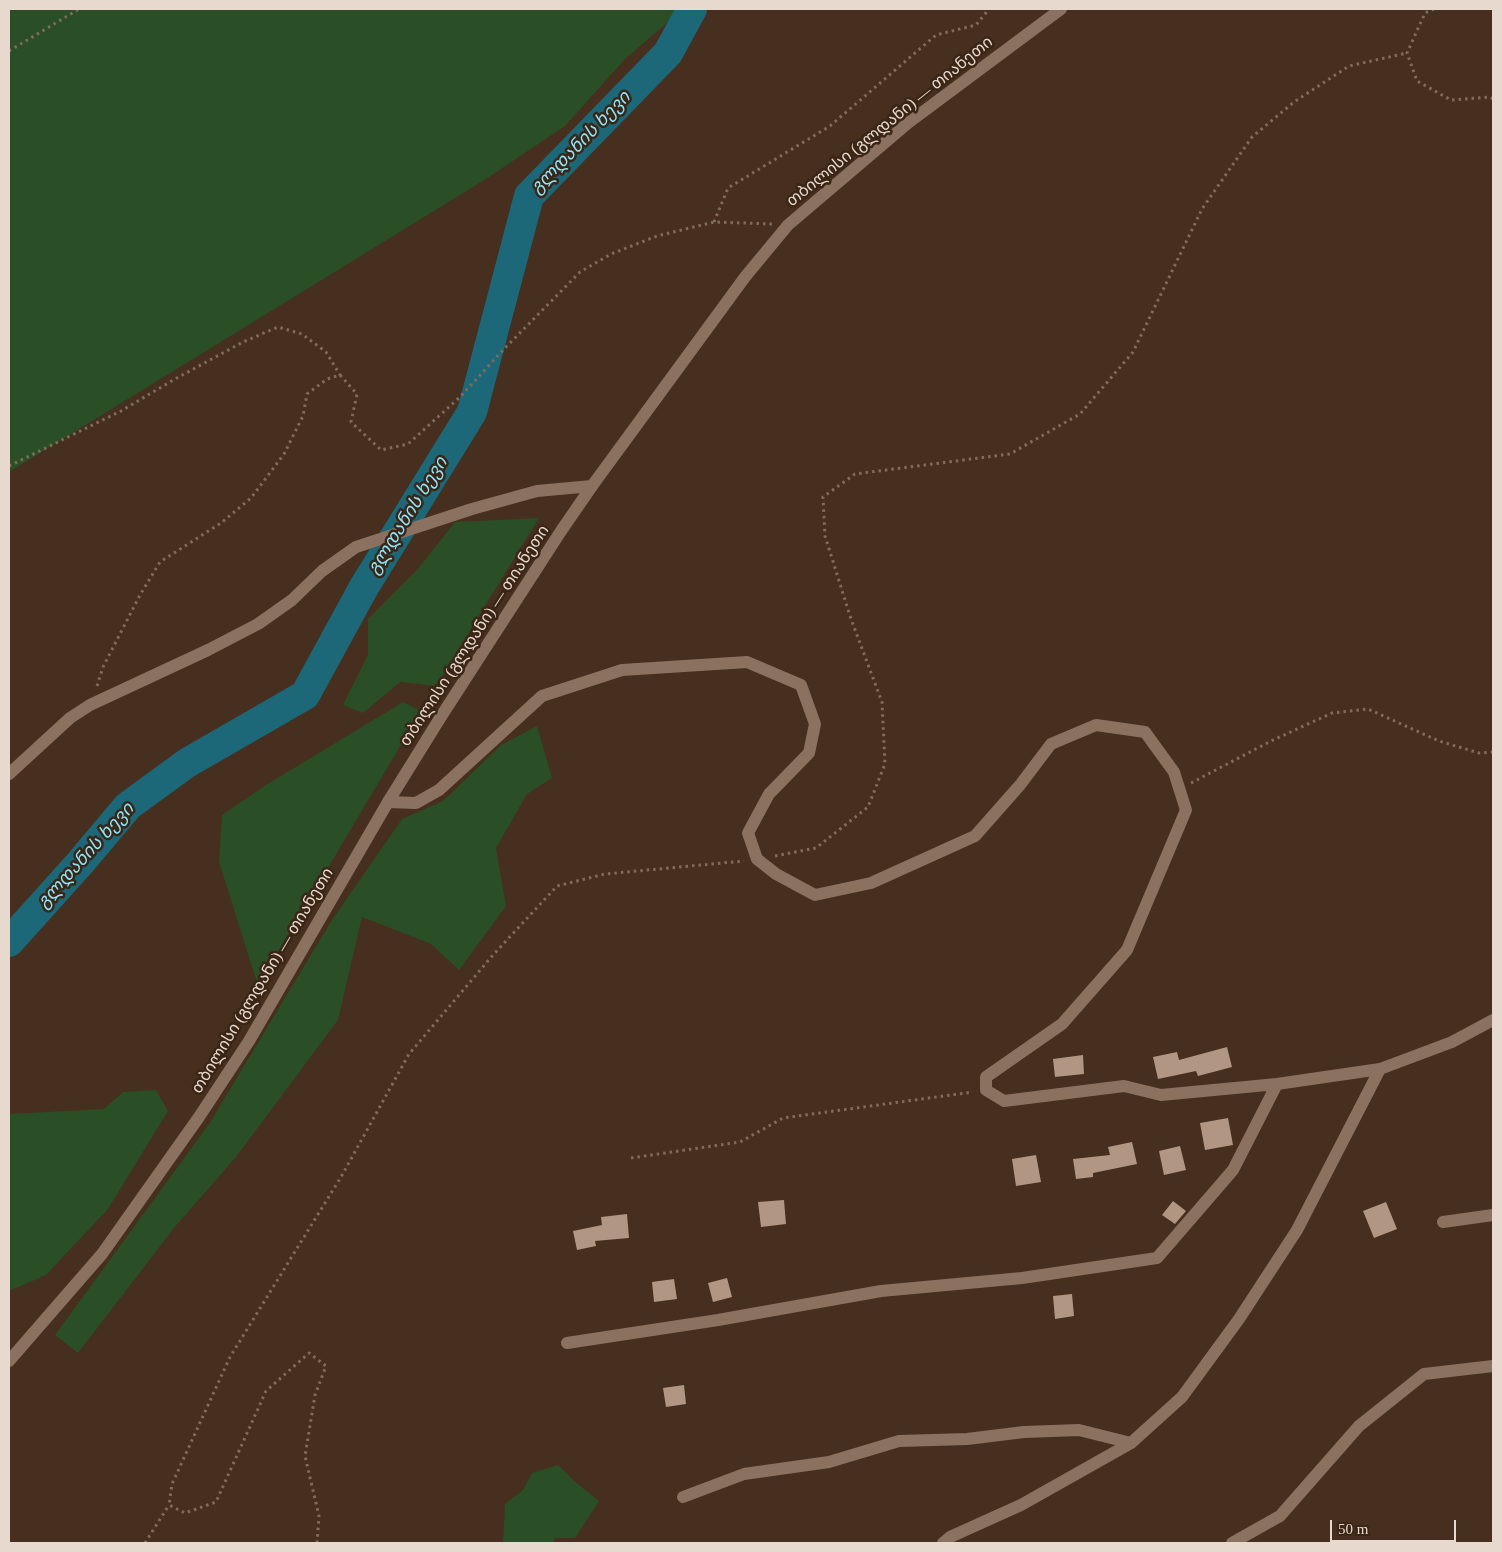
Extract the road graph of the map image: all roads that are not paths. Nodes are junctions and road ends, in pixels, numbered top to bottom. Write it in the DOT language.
graph roads {
  1 [pos="1060,9"];
  2 [pos="592,486"];
  3 [pos="9,774"];
  4 [pos="388,802"];
  5 [pos="1493,1020"];
  6 [pos="1380,1069"];
  7 [pos="1277,1084"];
  8 [pos="1493,1215"];
  9 [pos="1443,1222"];
  10 [pos="567,1343"];
  11 [pos="9,1361"];
  12 [pos="1493,1366"];
  13 [pos="1131,1443"];
  14 [pos="683,1496"];
  15 [pos="943,1543"];
  16 [pos="1232,1543"];
  1 -- 2 [label="street, თბილისი (გლდანი) — თიანეთი"];
  2 -- 3 [label="street"];
  2 -- 4 [label="street, თბილისი (გლდანი) — თიანეთი"];
  4 -- 7 [label="street"];
  4 -- 11 [label="street, თბილისი (გლდანი) — თიანეთი"];
  5 -- 6 [label="street"];
  6 -- 7 [label="street"];
  6 -- 13 [label="street"];
  7 -- 10 [label="street"];
  8 -- 9 [label="street"];
  12 -- 16 [label="street"];
  13 -- 14 [label="street"];
  13 -- 15 [label="street"];
}
